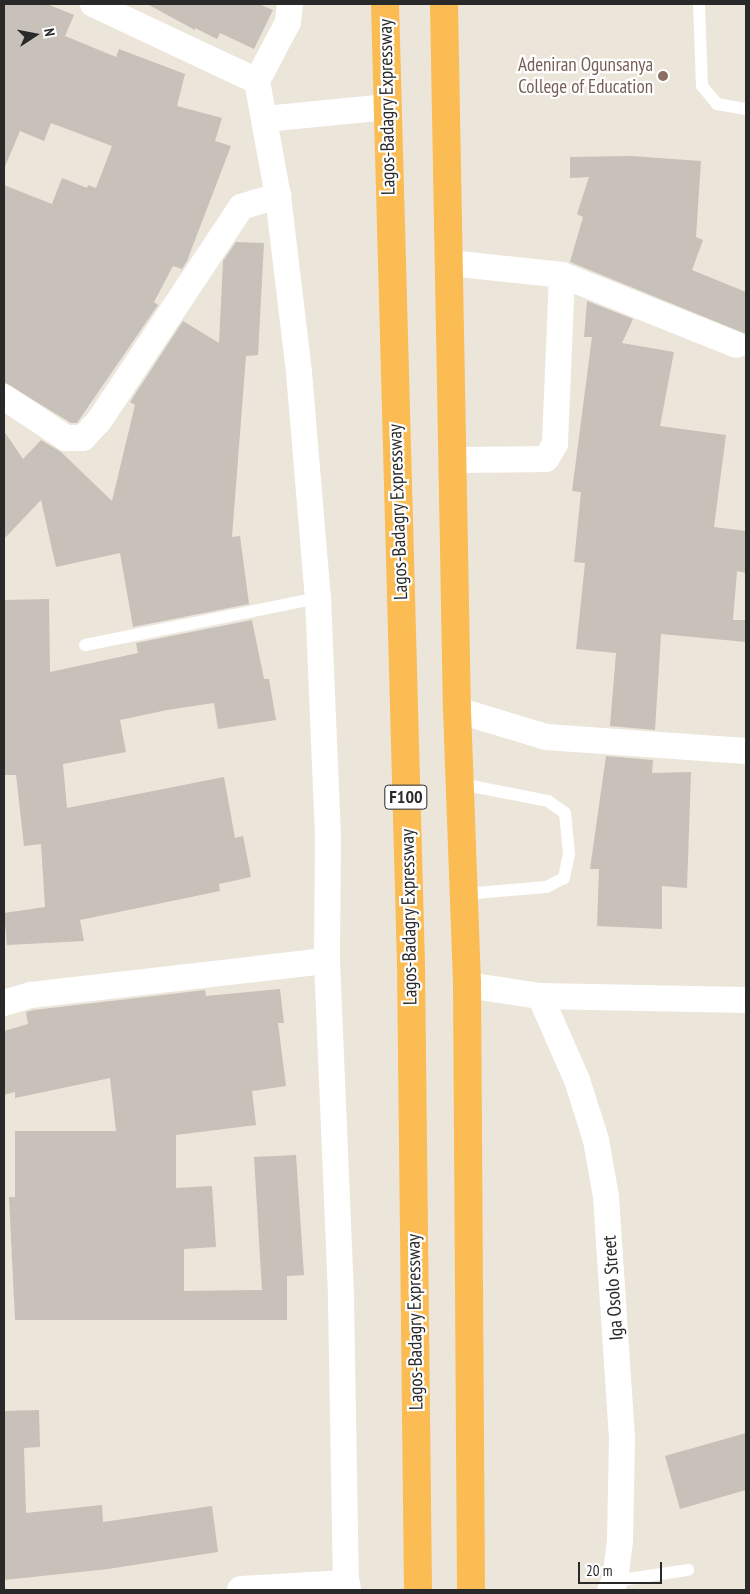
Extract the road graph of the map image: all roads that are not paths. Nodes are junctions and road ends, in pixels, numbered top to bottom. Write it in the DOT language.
graph roads {
  1 [pos="93,4"];
  2 [pos="290,4"];
  3 [pos="385,4"];
  4 [pos="444,4"];
  5 [pos="699,4"];
  6 [pos="257,81"];
  7 [pos="387,107"];
  8 [pos="746,109"];
  9 [pos="265,119"];
  10 [pos="278,196"];
  11 [pos="450,262"];
  12 [pos="562,275"];
  13 [pos="737,345"];
  14 [pos="4,397"];
  15 [pos="452,460"];
  16 [pos="318,598"];
  17 [pos="85,645"];
  18 [pos="458,710"];
  19 [pos="746,751"];
  20 [pos="461,784"];
  21 [pos="465,894"];
  22 [pos="328,961"];
  23 [pos="467,985"];
  24 [pos="540,996"];
  25 [pos="746,1000"];
  26 [pos="4,1003"];
  27 [pos="688,1570"];
  28 [pos="612,1586"];
  29 [pos="346,1587"];
  30 [pos="240,1590"];
  31 [pos="418,1590"];
  32 [pos="471,1590"];
  1 -- 6 [label="street"];
  2 -- 6 [label="street"];
  3 -- 7 [label="highway, Lagos-Badagry Expressway / F100"];
  4 -- 11 [label="highway"];
  5 -- 8 [label="lane"];
  6 -- 9 [label="street"];
  7 -- 9 [label="street"];
  7 -- 31 [label="highway, Lagos-Badagry Expressway / F100"];
  9 -- 10 [label="street"];
  10 -- 14 [label="street"];
  10 -- 16 [label="street"];
  11 -- 12 [label="street"];
  11 -- 15 [label="highway"];
  12 -- 13 [label="street"];
  12 -- 15 [label="street"];
  15 -- 18 [label="highway"];
  16 -- 17 [label="lane"];
  16 -- 22 [label="street"];
  18 -- 19 [label="street"];
  18 -- 20 [label="highway"];
  20 -- 21 [label="highway"];
  20 -- 21 [label="lane"];
  21 -- 23 [label="highway"];
  22 -- 26 [label="street"];
  22 -- 29 [label="street"];
  23 -- 24 [label="street"];
  23 -- 32 [label="highway"];
  24 -- 25 [label="street"];
  24 -- 28 [label="street, Iga Osolo Street"];
  27 -- 28 [label="lane"];
  29 -- 30 [label="street"];
}
